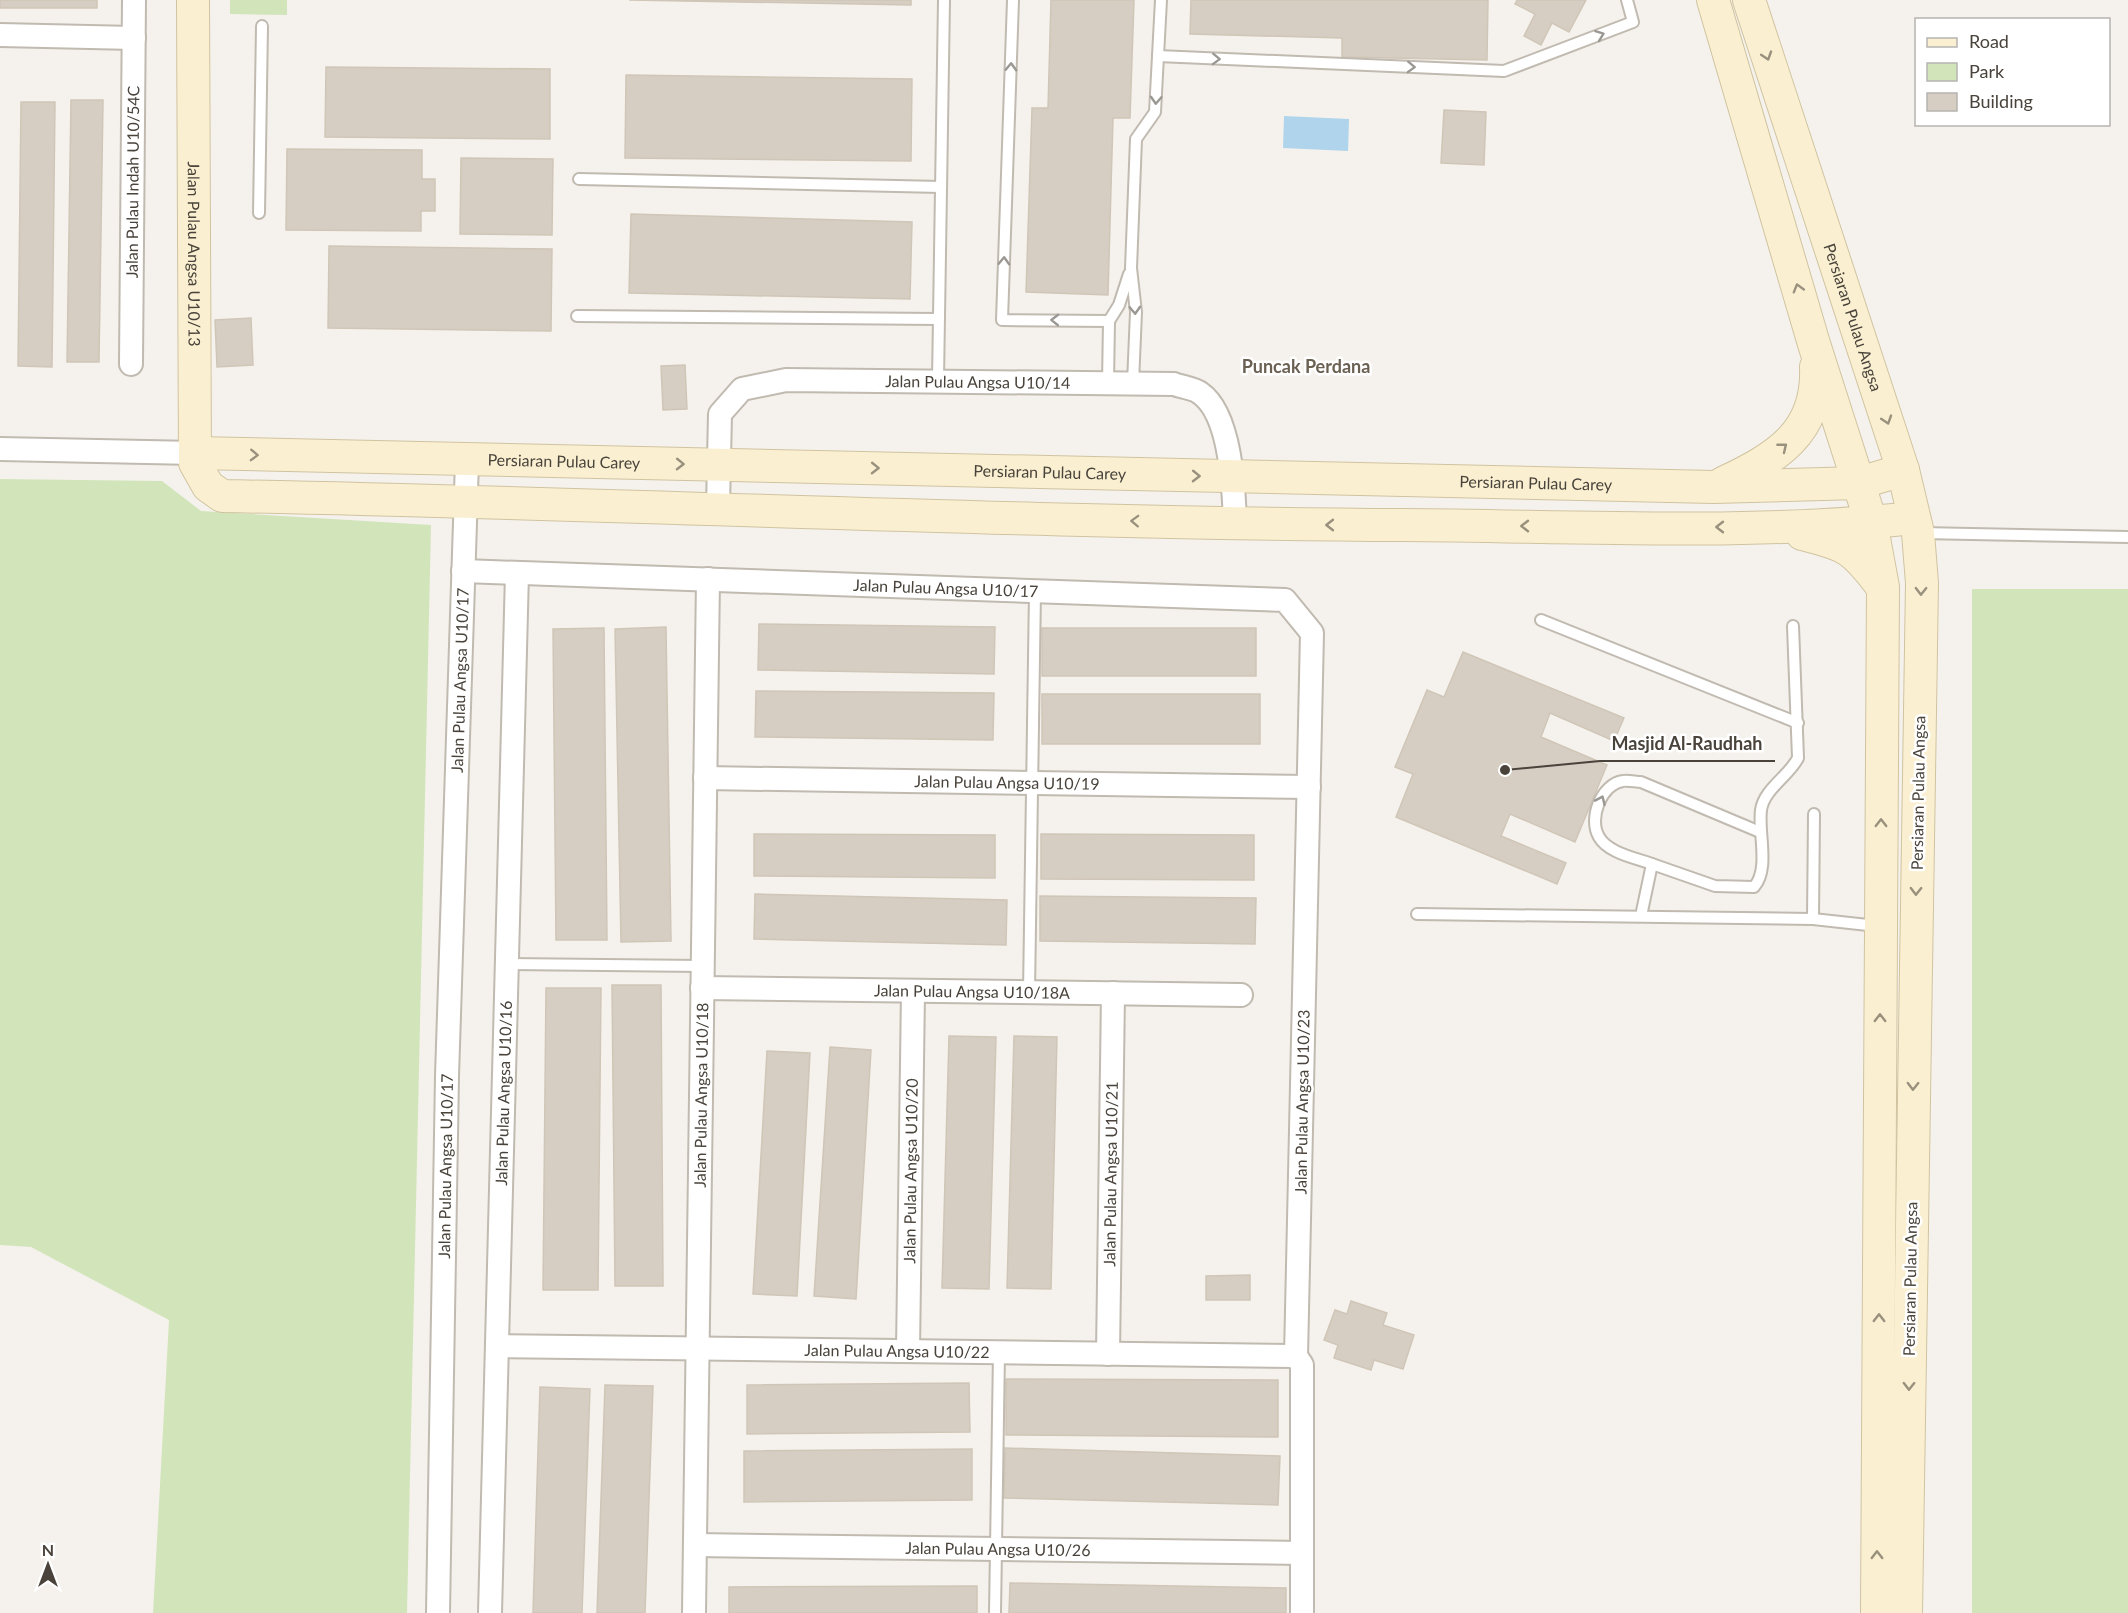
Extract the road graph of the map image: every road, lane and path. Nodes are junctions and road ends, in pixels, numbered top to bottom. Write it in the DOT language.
graph roads {
  1 [pos="134,0"];
  2 [pos="193,0"];
  3 [pos="944,0"];
  4 [pos="1013,0"];
  5 [pos="1161,0"];
  6 [pos="1627,0"];
  7 [pos="1713,0"];
  8 [pos="1749,0"];
  9 [pos="262,26"];
  10 [pos="0,35"];
  11 [pos="134,38"];
  12 [pos="1158,56"];
  13 [pos="579,179"];
  14 [pos="941,187"];
  15 [pos="259,213"];
  16 [pos="1131,268"];
  17 [pos="577,316"];
  18 [pos="938,320"];
  19 [pos="1109,321"];
  20 [pos="1814,344"];
  21 [pos="131,364"];
  22 [pos="938,380"];
  23 [pos="1108,383"];
  24 [pos="1133,383"];
  25 [pos="0,449"];
  26 [pos="195,453"];
  27 [pos="467,461"];
  28 [pos="719,465"];
  29 [pos="1903,470"];
  30 [pos="1234,477"];
  31 [pos="1859,483"];
  32 [pos="1714,487"];
  33 [pos="465,500"];
  34 [pos="718,507"];
  35 [pos="1871,522"];
  36 [pos="1235,524"];
  37 [pos="1916,525"];
  38 [pos="1779,527"];
  39 [pos="2128,537"];
  40 [pos="463,571"];
  41 [pos="518,573"];
  42 [pos="708,579"];
  43 [pos="1883,587"];
  44 [pos="1035,591"];
  45 [pos="1285,600"];
  46 [pos="1541,620"];
  47 [pos="1793,626"];
  48 [pos="1798,723"];
  49 [pos="705,778"];
  50 [pos="1032,783"];
  51 [pos="1309,787"];
  52 [pos="1814,814"];
  53 [pos="1760,832"];
  54 [pos="1652,864"];
  55 [pos="1417,914"];
  56 [pos="1641,916"];
  57 [pos="1813,919"];
  58 [pos="1881,926"];
  59 [pos="508,964"];
  60 [pos="702,977"];
  61 [pos="913,991"];
  62 [pos="1029,992"];
  63 [pos="1113,993"];
  64 [pos="1241,995"];
  65 [pos="497,1346"];
  66 [pos="698,1348"];
  67 [pos="908,1351"];
  68 [pos="999,1352"];
  69 [pos="1108,1354"];
  70 [pos="1296,1356"];
  71 [pos="695,1545"];
  72 [pos="996,1549"];
  73 [pos="1302,1553"];
  74 [pos="438,1613"];
  75 [pos="490,1613"];
  76 [pos="694,1613"];
  77 [pos="995,1613"];
  78 [pos="1302,1613"];
  79 [pos="1877,1613"];
  80 [pos="1906,1613"];
  1 -- 11 [label="street, Jalan Pulau Indah U10/54C"];
  2 -- 26 [label="street, Jalan Pulau Angsa U10/13"];
  3 -- 14 [label="lane"];
  19 -- 4 [label="lane, one-way"];
  5 -- 12 [label="lane"];
  12 -- 6 [label="lane, one-way"];
  20 -- 7 [label="street, Persiaran Pulau Angsa, one-way"];
  8 -- 29 [label="street, Persiaran Pulau Angsa, one-way"];
  9 -- 15 [label="lane"];
  10 -- 11 [label="street"];
  11 -- 21 [label="street, Jalan Pulau Indah U10/54C"];
  12 -- 16 [label="lane, one-way"];
  13 -- 14 [label="lane"];
  14 -- 18 [label="lane"];
  16 -- 19 [label="lane"];
  16 -- 24 [label="lane, one-way"];
  17 -- 18 [label="lane"];
  18 -- 22 [label="lane"];
  19 -- 23 [label="lane"];
  20 -- 31 [label="street, Persiaran Pulau Angsa"];
  32 -- 20 [label="street, one-way"];
  22 -- 23 [label="street, Jalan Pulau Angsa U10/14"];
  22 -- 28 [label="street, Jalan Pulau Angsa U10/14"];
  23 -- 24 [label="street, Jalan Pulau Angsa U10/14"];
  24 -- 30 [label="street, Jalan Pulau Angsa U10/14"];
  25 -- 26 [label="street"];
  26 -- 27 [label="street, Persiaran Pulau Carey, one-way"];
  26 -- 33 [label="street, Jalan Pulau Angsa U10/13"];
  27 -- 28 [label="street, Persiaran Pulau Carey, one-way"];
  27 -- 33 [label="street"];
  28 -- 30 [label="street, Persiaran Pulau Carey, one-way"];
  28 -- 34 [label="street, Jalan Pulau Angsa U10/14"];
  29 -- 31 [label="street, Persiaran Pulau Carey"];
  29 -- 37 [label="street, Persiaran Pulau Angsa"];
  30 -- 32 [label="street, Persiaran Pulau Carey"];
  30 -- 36 [label="street, Jalan Pulau Angsa U10/14"];
  31 -- 32 [label="street, Persiaran Pulau Carey"];
  31 -- 35 [label="street, Persiaran Pulau Angsa"];
  33 -- 34 [label="street"];
  33 -- 40 [label="street"];
  36 -- 34 [label="street, one-way"];
  35 -- 37 [label="street"];
  35 -- 38 [label="street"];
  35 -- 43 [label="street, Persiaran Pulau Angsa"];
  38 -- 36 [label="street, one-way"];
  37 -- 39 [label="lane"];
  37 -- 80 [label="street, Persiaran Pulau Angsa, one-way"];
  38 -- 43 [label="street"];
  40 -- 41 [label="street, Jalan Pulau Angsa U10/17"];
  40 -- 74 [label="street, Jalan Pulau Angsa U10/17"];
  41 -- 42 [label="street, Jalan Pulau Angsa U10/17"];
  41 -- 59 [label="street, Jalan Pulau Angsa U10/16"];
  42 -- 44 [label="street, Jalan Pulau Angsa U10/17"];
  42 -- 49 [label="street, Jalan Pulau Angsa U10/18"];
  58 -- 43 [label="street, Persiaran Pulau Angsa, one-way"];
  44 -- 45 [label="street, Jalan Pulau Angsa U10/17"];
  44 -- 50 [label="lane"];
  45 -- 51 [label="street, Jalan Pulau Angsa U10/23"];
  46 -- 48 [label="lane"];
  47 -- 48 [label="lane"];
  48 -- 53 [label="lane"];
  49 -- 50 [label="street, Jalan Pulau Angsa U10/19"];
  49 -- 60 [label="street, Jalan Pulau Angsa U10/18"];
  50 -- 51 [label="street, Jalan Pulau Angsa U10/19"];
  50 -- 62 [label="lane"];
  51 -- 70 [label="street, Jalan Pulau Angsa U10/23"];
  52 -- 57 [label="lane"];
  53 -- 54 [label="lane"];
  54 -- 53 [label="lane, one-way"];
  54 -- 56 [label="lane"];
  55 -- 56 [label="lane"];
  56 -- 57 [label="lane"];
  57 -- 58 [label="lane"];
  79 -- 58 [label="street, Persiaran Pulau Angsa, one-way"];
  59 -- 60 [label="lane"];
  59 -- 65 [label="street, Jalan Pulau Angsa U10/16"];
  60 -- 61 [label="street, Jalan Pulau Angsa U10/18A"];
  60 -- 66 [label="street, Jalan Pulau Angsa U10/18"];
  61 -- 62 [label="street, Jalan Pulau Angsa U10/18A"];
  61 -- 67 [label="street, Jalan Pulau Angsa U10/20"];
  62 -- 63 [label="street, Jalan Pulau Angsa U10/18A"];
  63 -- 64 [label="street, Jalan Pulau Angsa U10/18A"];
  63 -- 69 [label="street, Jalan Pulau Angsa U10/21"];
  65 -- 66 [label="street, Jalan Pulau Angsa U10/22"];
  65 -- 75 [label="street, Jalan Pulau Angsa U10/16"];
  66 -- 67 [label="street, Jalan Pulau Angsa U10/22"];
  66 -- 71 [label="street, Jalan Pulau Angsa U10/18"];
  67 -- 68 [label="street, Jalan Pulau Angsa U10/22"];
  68 -- 69 [label="street, Jalan Pulau Angsa U10/22"];
  68 -- 72 [label="lane"];
  69 -- 70 [label="street, Jalan Pulau Angsa U10/22"];
  70 -- 73 [label="street, Jalan Pulau Angsa U10/23"];
  71 -- 72 [label="street, Jalan Pulau Angsa U10/26"];
  71 -- 76 [label="street, Jalan Pulau Angsa U10/18"];
  72 -- 73 [label="street, Jalan Pulau Angsa U10/26"];
  72 -- 77 [label="lane"];
  73 -- 78 [label="street, Jalan Pulau Angsa U10/23"];
}
